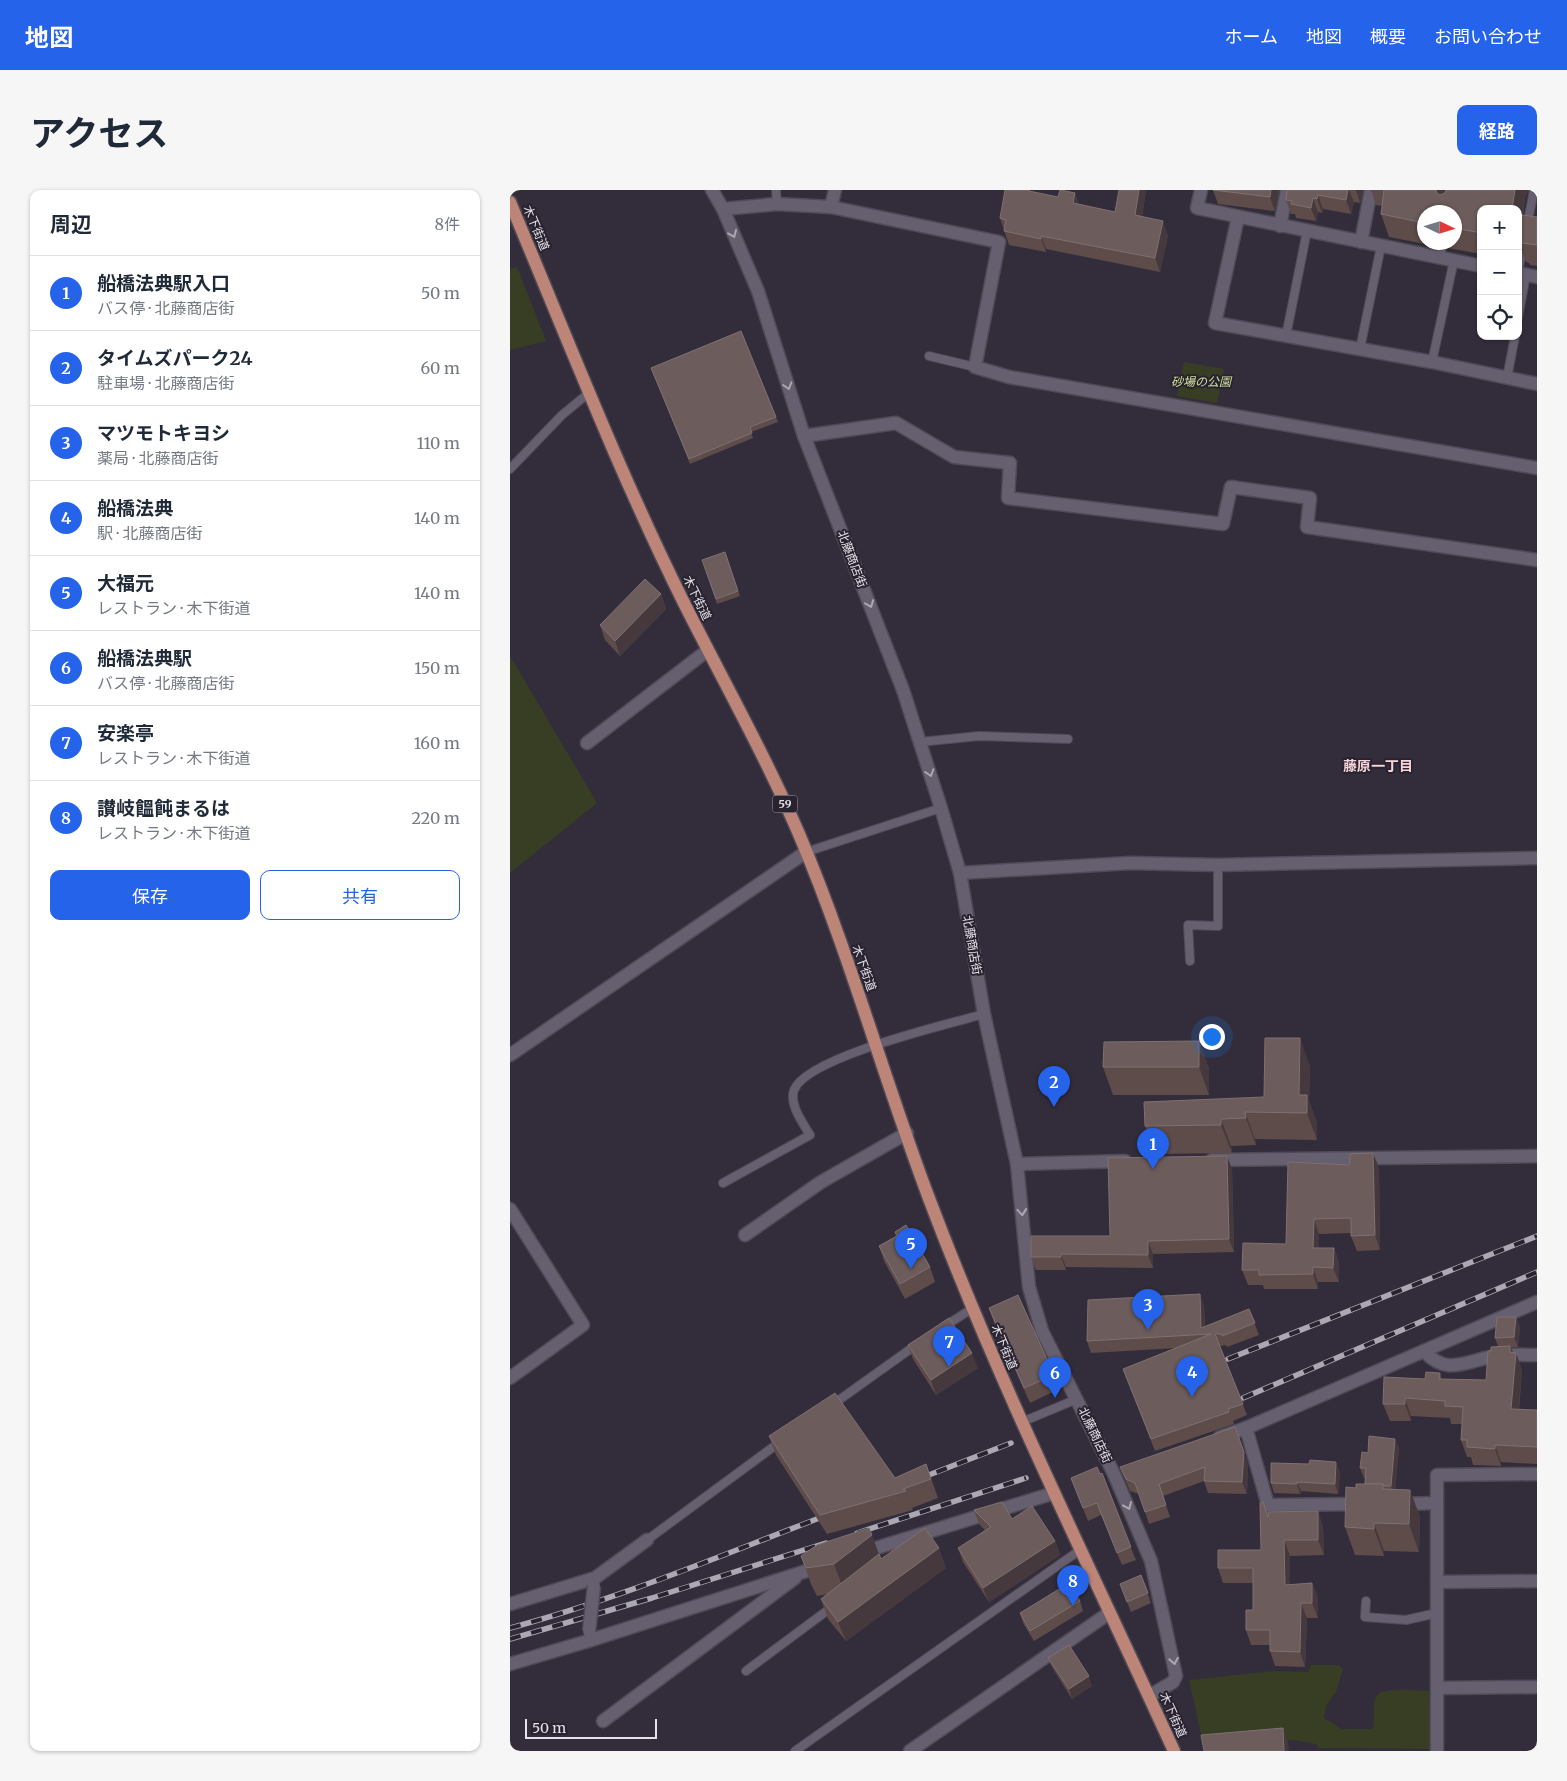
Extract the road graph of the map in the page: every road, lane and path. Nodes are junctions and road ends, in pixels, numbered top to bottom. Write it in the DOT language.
graph roads {
  1 [pos="712,190"];
  2 [pos="776,190"];
  3 [pos="835,190"];
  4 [pos="1201,190"];
  5 [pos="1287,190"];
  6 [pos="1371,190"];
  7 [pos="1534,190"];
  8 [pos="510,202"];
  9 [pos="777,204"];
  10 [pos="831,207"];
  11 [pos="723,209"];
  12 [pos="1238,217"];
  13 [pos="1280,226"];
  14 [pos="1307,231"];
  15 [pos="1361,242"];
  16 [pos="1381,246"];
  17 [pos="1441,250"];
  18 [pos="1440,257"];
  19 [pos="1454,260"];
  20 [pos="1477,265"];
  21 [pos="1525,274"];
  22 [pos="1522,295"];
  23 [pos="1286,336"];
  24 [pos="1514,340"];
  25 [pos="1360,349"];
  26 [pos="929,356"];
  27 [pos="1432,362"];
  28 [pos="975,367"];
  29 [pos="1508,378"];
  30 [pos="1537,384"];
  31 [pos="590,392"];
  32 [pos="804,436"];
  33 [pos="1537,468"];
  34 [pos="510,469"];
  35 [pos="1537,560"];
  36 [pos="708,650"];
  37 [pos="1068,739"];
  38 [pos="920,742"];
  39 [pos="587,743"];
  40 [pos="941,808"];
  41 [pos="806,852"];
  42 [pos="1537,858"];
  43 [pos="1218,865"];
  44 [pos="960,873"];
  45 [pos="1190,961"];
  46 [pos="984,1014"];
  47 [pos="876,1045"];
  48 [pos="510,1054"];
  49 [pos="907,1133"];
  50 [pos="1537,1156"];
  51 [pos="1201,1160"];
  52 [pos="1142,1161"];
  53 [pos="1017,1164"];
  54 [pos="723,1183"];
  55 [pos="510,1209"];
  56 [pos="745,1235"];
  57 [pos="1537,1302"];
  58 [pos="973,1308"];
  59 [pos="939,1330"];
  60 [pos="922,1341"];
  61 [pos="1424,1351"];
  62 [pos="1537,1355"];
  63 [pos="510,1378"];
  64 [pos="1077,1399"];
  65 [pos="824,1410"];
  66 [pos="1022,1422"];
  67 [pos="1246,1428"];
  68 [pos="784,1440"];
  69 [pos="1210,1440"];
  70 [pos="1129,1468"];
  71 [pos="1114,1474"];
  72 [pos="1537,1474"];
  73 [pos="1054,1493"];
  74 [pos="1437,1503"];
  75 [pos="927,1531"];
  76 [pos="646,1540"];
  77 [pos="911,1548"];
  78 [pos="1080,1550"];
  79 [pos="803,1572"];
  80 [pos="1537,1581"];
  81 [pos="594,1582"];
  82 [pos="1437,1582"];
  83 [pos="840,1601"];
  84 [pos="1366,1601"];
  85 [pos="510,1604"];
  86 [pos="1109,1613"];
  87 [pos="1437,1613"];
  88 [pos="589,1636"];
  89 [pos="510,1664"];
  90 [pos="746,1671"];
  91 [pos="1537,1687"];
  92 [pos="1437,1688"];
  93 [pos="1149,1696"];
  94 [pos="603,1720"];
  95 [pos="794,1751"];
  96 [pos="910,1751"];
  97 [pos="1174,1751"];
  98 [pos="1437,1751"];
  1 -- 11 [label="street, 北藤商店街"];
  2 -- 9 [label="lane"];
  3 -- 10 [label="street"];
  4 -- 12 [label="street"];
  5 -- 13 [label="street"];
  6 -- 15 [label="street"];
  7 -- 21 [label="lane"];
  8 -- 31 [label="main road, 木下街道 / 59"];
  9 -- 10 [label="street"];
  9 -- 11 [label="street"];
  10 -- 28 [label="street"];
  11 -- 32 [label="street, 北藤商店街, one-way"];
  12 -- 13 [label="street"];
  12 -- 23 [label="street"];
  13 -- 14 [label="street"];
  14 -- 15 [label="street"];
  14 -- 23 [label="lane"];
  15 -- 16 [label="street"];
  16 -- 18 [label="street"];
  16 -- 25 [label="lane"];
  17 -- 18 [label="lane"];
  18 -- 19 [label="street"];
  19 -- 20 [label="street"];
  19 -- 27 [label="lane"];
  21 -- 22 [label="lane"];
  23 -- 25 [label="street"];
  24 -- 29 [label="lane"];
  25 -- 27 [label="street"];
  26 -- 28 [label="lane"];
  27 -- 29 [label="street"];
  28 -- 33 [label="street"];
  29 -- 30 [label="street"];
  31 -- 34 [label="lane"];
  31 -- 36 [label="main road, 木下街道 / 59"];
  32 -- 35 [label="street"];
  32 -- 38 [label="street, 北藤商店街, one-way"];
  36 -- 39 [label="street"];
  36 -- 41 [label="main road, 木下街道 / 59"];
  37 -- 38 [label="lane"];
  38 -- 40 [label="street, 北藤商店街, one-way"];
  40 -- 41 [label="lane"];
  40 -- 44 [label="street, 北藤商店街"];
  41 -- 47 [label="main road, 木下街道 / 59"];
  41 -- 48 [label="street"];
  42 -- 43 [label="street"];
  43 -- 44 [label="street"];
  43 -- 45 [label="lane"];
  44 -- 46 [label="street, 北藤商店街"];
  46 -- 47 [label="lane"];
  46 -- 53 [label="street, 北藤商店街"];
  47 -- 49 [label="main road, 木下街道 / 59"];
  47 -- 54 [label="lane"];
  49 -- 56 [label="street"];
  49 -- 58 [label="main road, 木下街道 / 59"];
  50 -- 51 [label="street"];
  52 -- 53 [label="street"];
  53 -- 64 [label="street, 北藤商店街, one-way"];
  55 -- 63 [label="street"];
  57 -- 61 [label="street"];
  58 -- 59 [label="lane"];
  58 -- 66 [label="main road, 木下街道 / 59"];
  60 -- 65 [label="lane"];
  61 -- 62 [label="street"];
  61 -- 67 [label="street"];
  64 -- 66 [label="lane"];
  64 -- 71 [label="street, 北藤商店街"];
  66 -- 73 [label="main road, 木下街道 / 59"];
  67 -- 69 [label="street"];
  67 -- 74 [label="street"];
  68 -- 76 [label="lane"];
  70 -- 71 [label="street"];
  71 -- 93 [label="street, 北藤商店街, one-way"];
  72 -- 74 [label="street"];
  73 -- 75 [label="street"];
  73 -- 78 [label="main road, 木下街道 / 59"];
  74 -- 82 [label="street"];
  75 -- 77 [label="lane"];
  75 -- 79 [label="street"];
  76 -- 81 [label="street"];
  78 -- 86 [label="main road, 木下街道 / 59"];
  78 -- 95 [label="lane"];
  79 -- 88 [label="street"];
  79 -- 94 [label="street"];
  80 -- 82 [label="street"];
  81 -- 85 [label="street"];
  81 -- 88 [label="street, bridge"];
  82 -- 87 [label="street"];
  83 -- 90 [label="lane"];
  84 -- 87 [label="lane"];
  86 -- 93 [label="main road, 木下街道 / 59"];
  86 -- 96 [label="street"];
  87 -- 92 [label="street"];
  88 -- 89 [label="street"];
  91 -- 92 [label="street"];
  92 -- 98 [label="street"];
  93 -- 97 [label="main road, 木下街道 / 59"];
}
